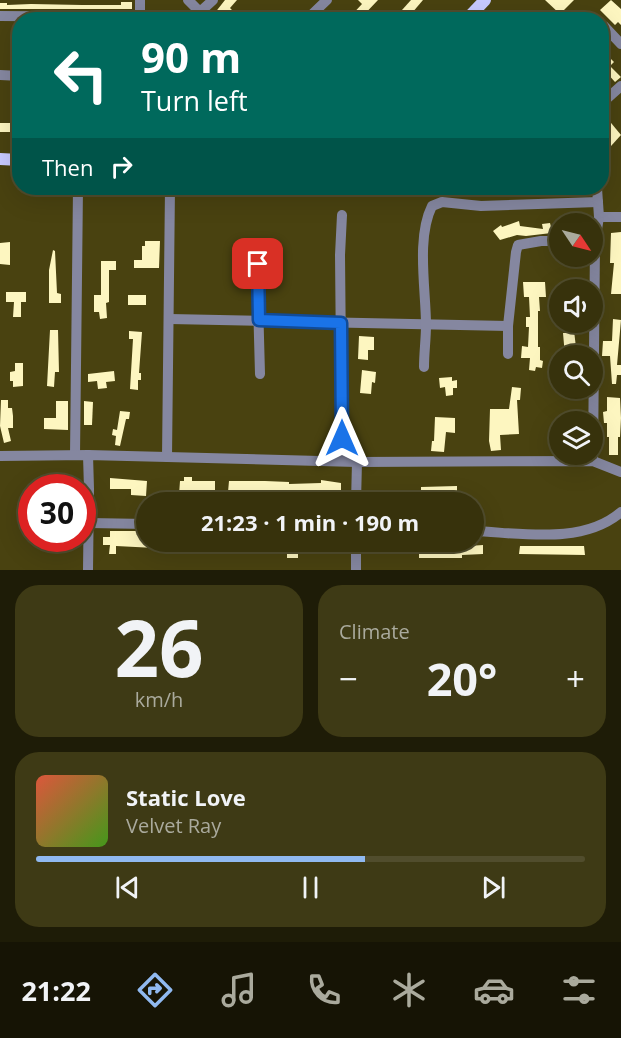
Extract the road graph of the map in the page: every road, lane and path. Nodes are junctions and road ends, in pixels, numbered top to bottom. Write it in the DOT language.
graph roads {
  1 [pos="188,0"];
  2 [pos="327,0"];
  3 [pos="485,0"];
  4 [pos="201,12"];
  5 [pos="314,12"];
  6 [pos="474,12"];
  7 [pos="609,31"];
  8 [pos="621,44"];
  9 [pos="621,86"];
  10 [pos="609,97"];
  11 [pos="78,195"];
  12 [pos="170,195"];
  13 [pos="598,195"];
  14 [pos="598,202"];
  15 [pos="599,213"];
  16 [pos="342,215"];
  17 [pos="603,217"];
  18 [pos="621,217"];
  19 [pos="549,241"];
  20 [pos="258,264"];
  21 [pos="594,267"];
  22 [pos="170,319"];
  23 [pos="259,320"];
  24 [pos="341,323"];
  25 [pos="426,324"];
  26 [pos="508,326"];
  27 [pos="508,354"];
  28 [pos="424,367"];
  29 [pos="260,375"];
  30 [pos="593,411"];
  31 [pos="75,455"];
  32 [pos="88,455"];
  33 [pos="0,456"];
  34 [pos="167,457"];
  35 [pos="342,461"];
  36 [pos="549,461"];
  37 [pos="357,462"];
  38 [pos="603,465"];
  39 [pos="621,472"];
  40 [pos="88,474"];
  41 [pos="356,492"];
  42 [pos="621,512"];
  43 [pos="96,523"];
  44 [pos="136,524"];
  45 [pos="484,531"];
  46 [pos="88,552"];
  47 [pos="356,552"];
  48 [pos="88,570"];
  49 [pos="356,570"];
  1 -- 4 [label="street"];
  2 -- 5 [label="street"];
  3 -- 6 [label="main road"];
  7 -- 8 [label="street"];
  9 -- 10 [label="street"];
  11 -- 31 [label="street"];
  12 -- 22 [label="street"];
  13 -- 14 [label="street"];
  14 -- 15 [label="street"];
  14 -- 25 [label="street"];
  16 -- 24 [label="street"];
  17 -- 18 [label="street"];
  19 -- 26 [label="street"];
  20 -- 23 [label="street"];
  21 -- 30 [label="street"];
  22 -- 23 [label="street"];
  22 -- 34 [label="street"];
  23 -- 24 [label="street"];
  23 -- 29 [label="street"];
  24 -- 25 [label="street"];
  24 -- 35 [label="street"];
  25 -- 26 [label="street"];
  25 -- 28 [label="street"];
  26 -- 27 [label="street"];
  31 -- 32 [label="street"];
  31 -- 33 [label="street"];
  32 -- 34 [label="street"];
  32 -- 40 [label="street"];
  34 -- 35 [label="street"];
  35 -- 37 [label="street"];
  36 -- 37 [label="street"];
  37 -- 41 [label="street"];
  38 -- 39 [label="street"];
  42 -- 45 [label="street"];
  43 -- 44 [label="street"];
  46 -- 48 [label="street"];
  47 -- 49 [label="street"];
}
